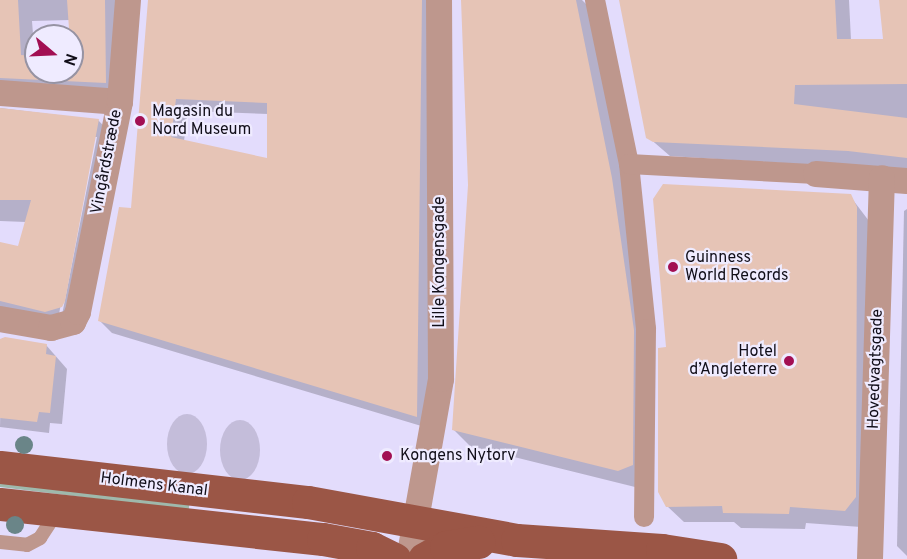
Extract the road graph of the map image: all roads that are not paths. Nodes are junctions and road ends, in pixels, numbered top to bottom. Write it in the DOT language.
graph roads {
  1 [pos="128,0"];
  2 [pos="439,0"];
  3 [pos="595,0"];
  4 [pos="0,93"];
  5 [pos="120,102"];
  6 [pos="629,164"];
  7 [pos="816,174"];
  8 [pos="895,179"];
  9 [pos="0,320"];
  10 [pos="0,468"];
  11 [pos="0,504"];
  12 [pos="58,510"];
  13 [pos="644,517"];
  14 [pos="416,523"];
  15 [pos="502,538"];
  16 [pos="0,542"];
  17 [pos="394,559"];
  18 [pos="409,559"];
  19 [pos="424,559"];
  20 [pos="720,559"];
  21 [pos="870,559"];
  1 -- 5 [label="street, Vingårdstræde"];
  2 -- 14 [label="street, Lille Kongensgade"];
  3 -- 6 [label="street"];
  4 -- 5 [label="street"];
  5 -- 9 [label="street, Vingårdstræde"];
  6 -- 7 [label="street"];
  6 -- 13 [label="street"];
  7 -- 8 [label="street"];
  8 -- 21 [label="street, Hovedvagtsgade"];
  10 -- 14 [label="main road, Holmens Kanal"];
  11 -- 12 [label="main road"];
  12 -- 16 [label="lane"];
  12 -- 17 [label="main road"];
  14 -- 15 [label="main road"];
  14 -- 18 [label="street, Lille Kongensgade"];
  15 -- 19 [label="main road"];
  15 -- 20 [label="main road"];
}
